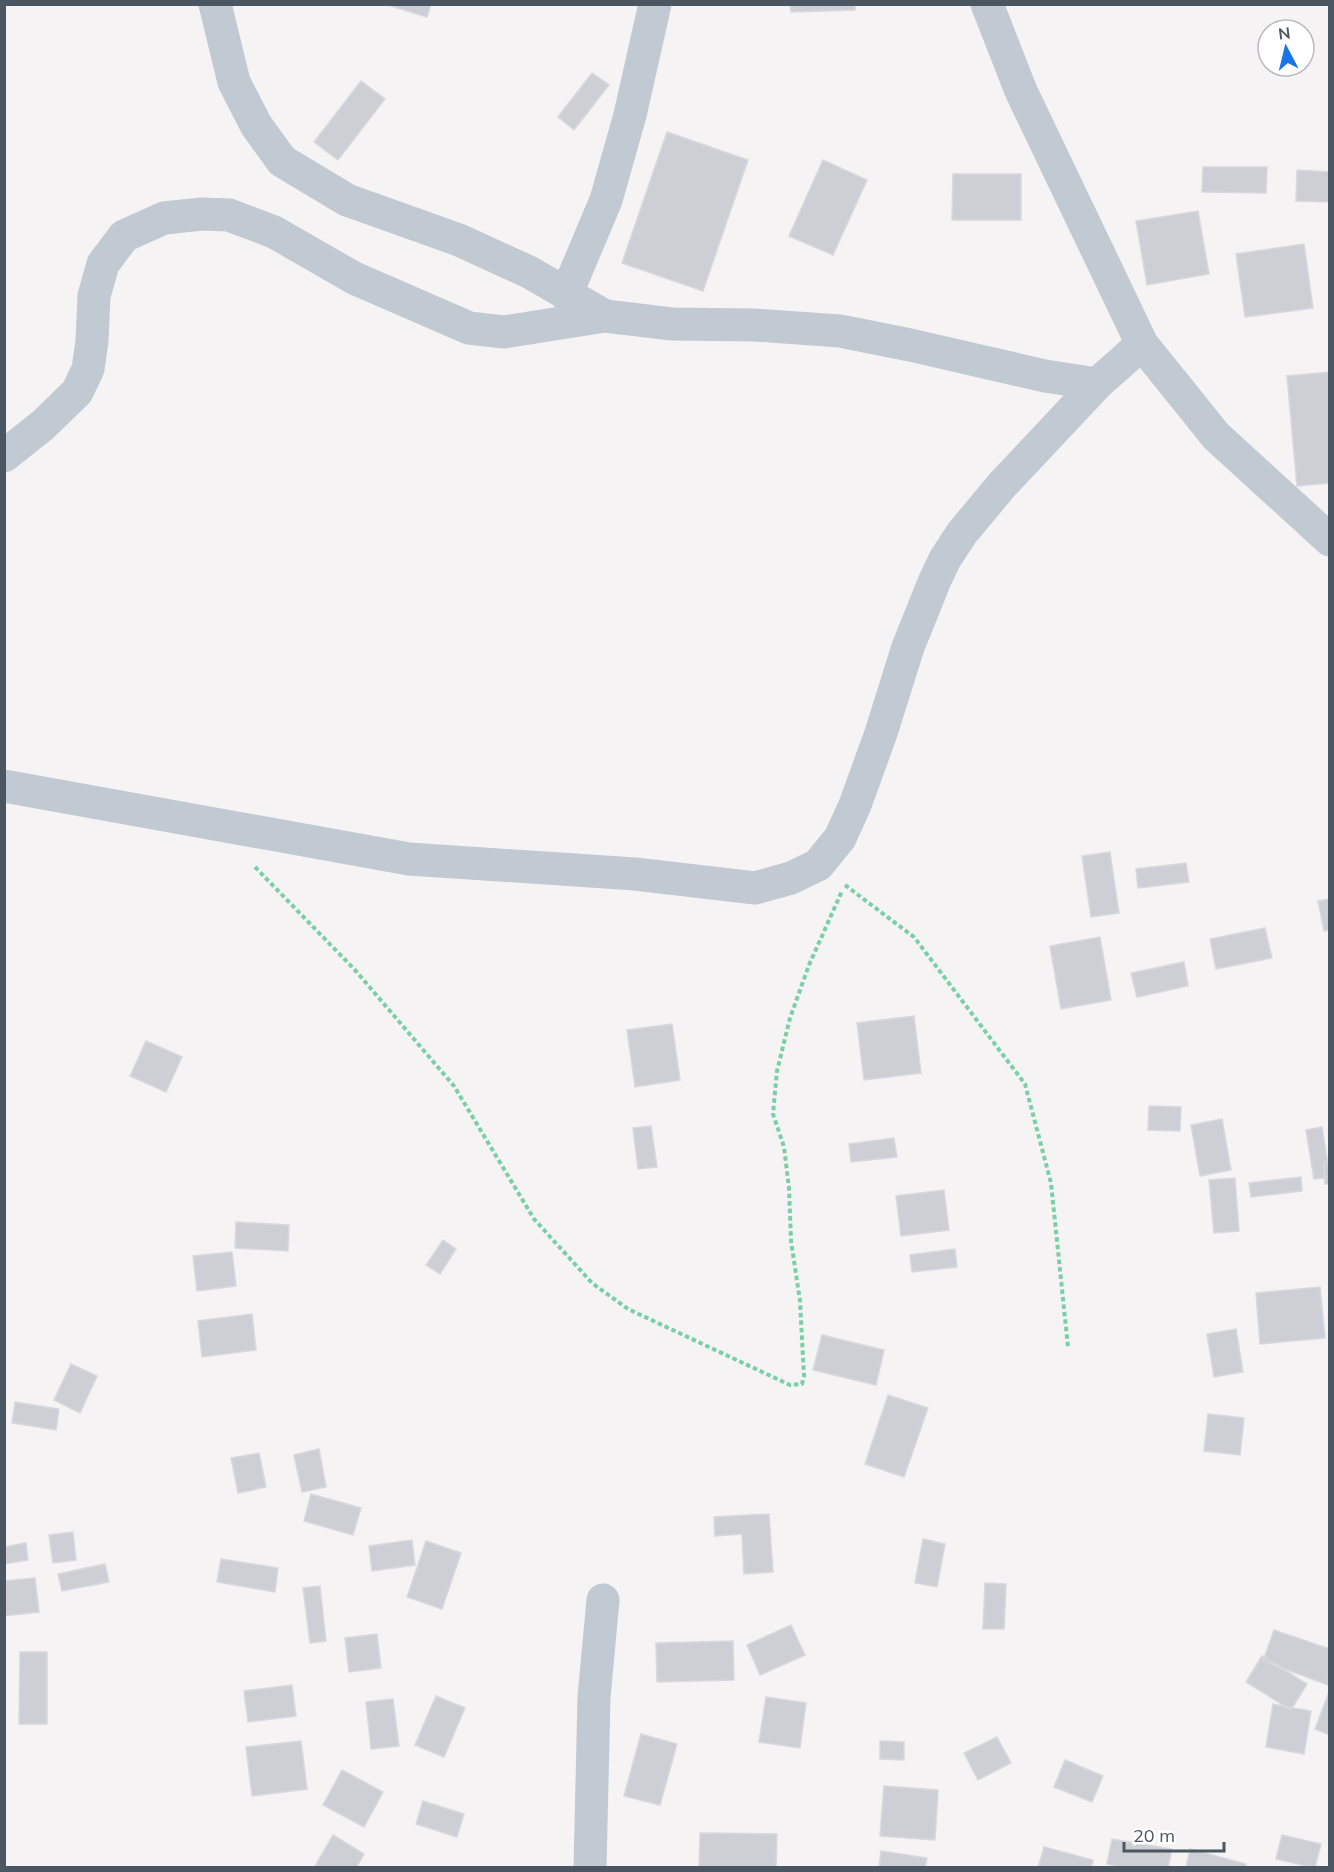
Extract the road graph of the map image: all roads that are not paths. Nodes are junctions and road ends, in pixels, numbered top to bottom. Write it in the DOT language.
graph roads {
  1 [pos="215,4"];
  2 [pos="655,4"];
  3 [pos="987,4"];
  4 [pos="566,295"];
  5 [pos="605,316"];
  6 [pos="1142,344"];
  7 [pos="1097,384"];
  8 [pos="4,456"];
  9 [pos="1329,540"];
  10 [pos="4,786"];
  11 [pos="603,1600"];
  12 [pos="590,1868"];
  1 -- 4 [label="street"];
  2 -- 4 [label="street"];
  3 -- 6 [label="street"];
  4 -- 5 [label="street"];
  5 -- 7 [label="street"];
  5 -- 8 [label="street"];
  6 -- 7 [label="street"];
  6 -- 9 [label="street"];
  7 -- 10 [label="street"];
  11 -- 12 [label="street"];
}
